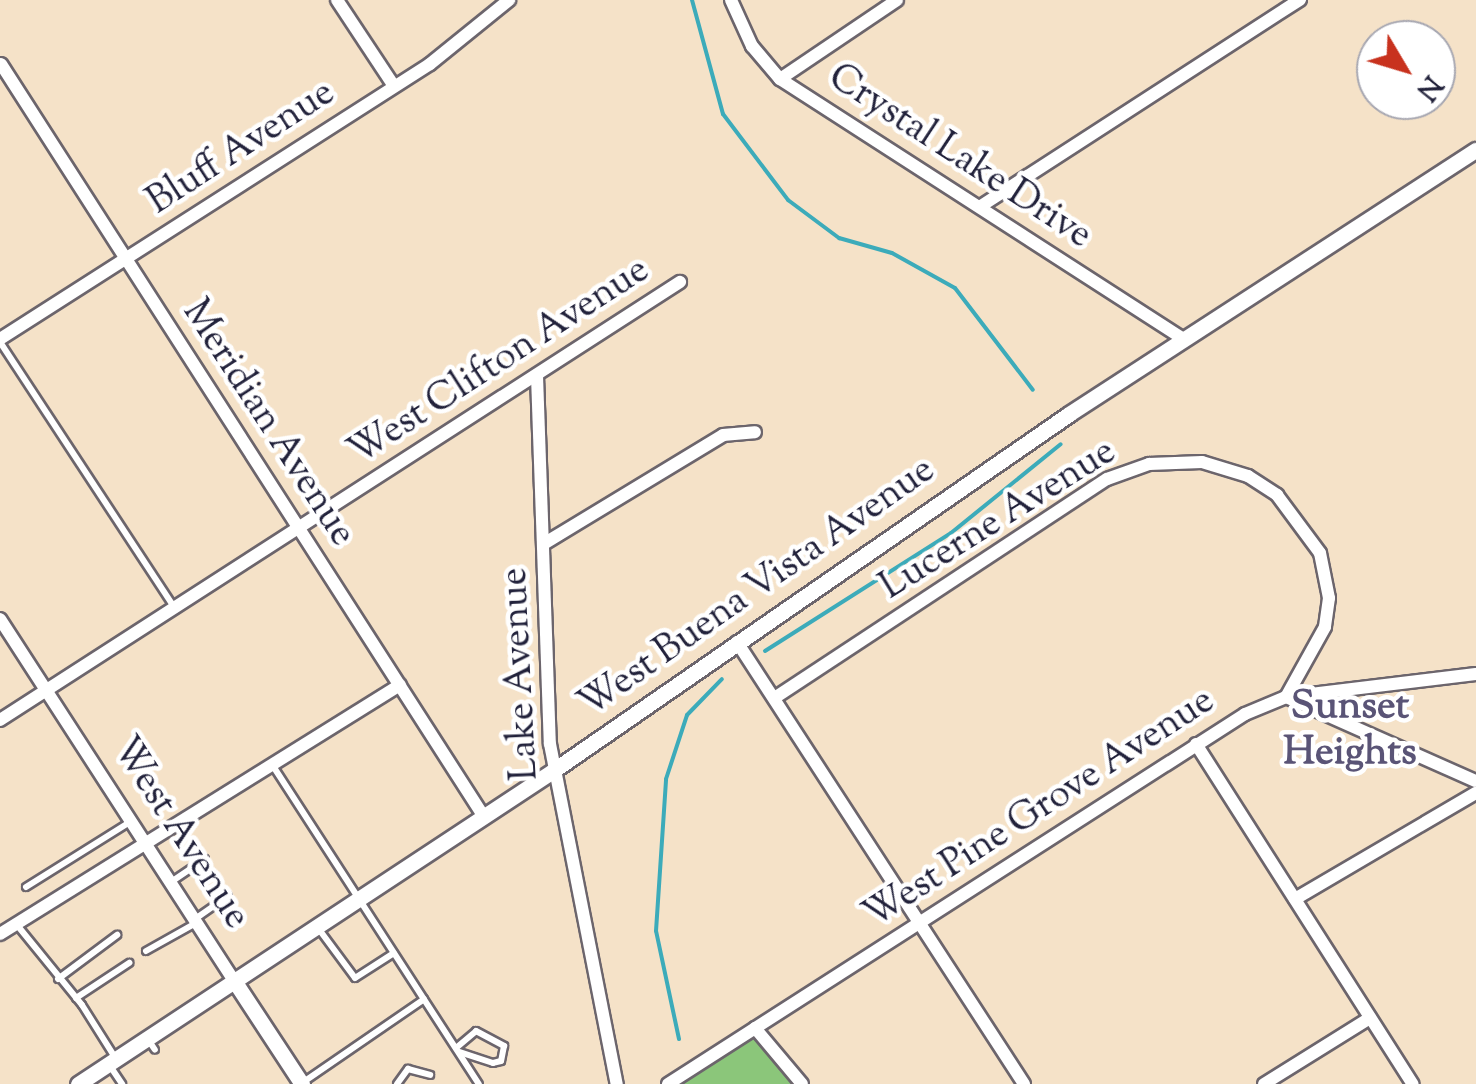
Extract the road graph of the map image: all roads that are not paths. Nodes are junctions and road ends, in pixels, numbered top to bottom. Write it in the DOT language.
graph roads {
  1 [pos="336,0"];
  2 [pos="509,0"];
  3 [pos="730,0"];
  4 [pos="1300,0"];
  5 [pos="893,1"];
  6 [pos="0,64"];
  7 [pos="780,79"];
  8 [pos="394,86"];
  9 [pos="1476,150"];
  10 [pos="981,206"];
  11 [pos="126,259"];
  12 [pos="680,282"];
  13 [pos="1183,339"];
  14 [pos="0,340"];
  15 [pos="537,376"];
  16 [pos="755,432"];
  17 [pos="300,530"];
  18 [pos="545,543"];
  19 [pos="176,609"];
  20 [pos="0,619"];
  21 [pos="738,642"];
  22 [pos="1476,674"];
  23 [pos="400,685"];
  24 [pos="49,689"];
  25 [pos="776,697"];
  26 [pos="1286,697"];
  27 [pos="0,720"];
  28 [pos="1196,744"];
  29 [pos="272,766"];
  30 [pos="554,770"];
  31 [pos="1476,780"];
  32 [pos="1476,793"];
  33 [pos="484,816"];
  34 [pos="131,821"];
  35 [pos="146,846"];
  36 [pos="205,859"];
  37 [pos="170,882"];
  38 [pos="26,887"];
  39 [pos="228,896"];
  40 [pos="357,898"];
  41 [pos="1295,899"];
  42 [pos="195,921"];
  43 [pos="920,922"];
  44 [pos="16,924"];
  45 [pos="316,924"];
  46 [pos="0,934"];
  47 [pos="117,935"];
  48 [pos="146,952"];
  49 [pos="394,953"];
  50 [pos="129,963"];
  51 [pos="234,979"];
  52 [pos="58,980"];
  53 [pos="76,998"];
  54 [pos="424,999"];
  55 [pos="1370,1018"];
  56 [pos="755,1028"];
  57 [pos="457,1050"];
  58 [pos="113,1062"];
  59 [pos="430,1075"];
  60 [pos="78,1084"];
  61 [pos="122,1084"];
  62 [pos="302,1084"];
  63 [pos="396,1084"];
  64 [pos="479,1084"];
  65 [pos="618,1084"];
  66 [pos="668,1084"];
  67 [pos="802,1084"];
  68 [pos="1024,1084"];
  69 [pos="1264,1084"];
  70 [pos="1413,1084"];
  1 -- 8 [label="street"];
  2 -- 8 [label="street, Bluff Avenue"];
  3 -- 7 [label="street, Crystal Lake Drive"];
  4 -- 10 [label="street"];
  5 -- 7 [label="street"];
  6 -- 11 [label="street, Meridian Avenue"];
  7 -- 10 [label="street, Crystal Lake Drive"];
  8 -- 11 [label="street, Bluff Avenue"];
  9 -- 13 [label="street, West Buena Vista Avenue"];
  10 -- 13 [label="street, Crystal Lake Drive"];
  11 -- 14 [label="street, Bluff Avenue"];
  11 -- 17 [label="street, Meridian Avenue"];
  12 -- 15 [label="street, West Clifton Avenue"];
  13 -- 21 [label="street, West Buena Vista Avenue"];
  14 -- 19 [label="lane"];
  15 -- 17 [label="street, West Clifton Avenue"];
  15 -- 18 [label="street, Lake Avenue"];
  16 -- 18 [label="street"];
  17 -- 19 [label="street, West Clifton Avenue"];
  17 -- 23 [label="street, Meridian Avenue"];
  18 -- 30 [label="street, Lake Avenue"];
  19 -- 24 [label="street, West Clifton Avenue"];
  20 -- 24 [label="street, West Avenue"];
  21 -- 25 [label="street"];
  21 -- 30 [label="street, West Buena Vista Avenue"];
  22 -- 26 [label="street, West Pine Grove Avenue"];
  23 -- 29 [label="street"];
  23 -- 33 [label="street, Meridian Avenue"];
  24 -- 27 [label="street, West Clifton Avenue"];
  24 -- 34 [label="street, West Avenue"];
  25 -- 26 [label="street, Lucerne Avenue"];
  25 -- 43 [label="street"];
  26 -- 28 [label="street, West Pine Grove Avenue"];
  26 -- 31 [label="street"];
  28 -- 41 [label="street"];
  28 -- 43 [label="street, West Pine Grove Avenue"];
  29 -- 35 [label="street"];
  29 -- 40 [label="lane"];
  30 -- 33 [label="street, West Buena Vista Avenue"];
  30 -- 65 [label="street, Lake Avenue"];
  32 -- 41 [label="street"];
  33 -- 40 [label="street, West Buena Vista Avenue"];
  34 -- 35 [label="street, West Avenue"];
  34 -- 38 [label="lane"];
  35 -- 37 [label="street, West Avenue"];
  35 -- 44 [label="street"];
  36 -- 37 [label="lane"];
  37 -- 42 [label="street, West Avenue"];
  39 -- 42 [label="lane"];
  40 -- 45 [label="street, West Buena Vista Avenue"];
  40 -- 49 [label="lane"];
  41 -- 55 [label="street"];
  42 -- 48 [label="lane"];
  42 -- 51 [label="street, West Avenue"];
  43 -- 56 [label="street, West Pine Grove Avenue"];
  43 -- 68 [label="street"];
  44 -- 46 [label="street"];
  44 -- 52 [label="lane"];
  45 -- 49 [label="lane"];
  45 -- 51 [label="street, West Buena Vista Avenue"];
  47 -- 52 [label="lane"];
  49 -- 54 [label="lane"];
  50 -- 53 [label="lane"];
  51 -- 58 [label="street, West Buena Vista Avenue"];
  51 -- 62 [label="street, West Avenue"];
  52 -- 53 [label="lane"];
  53 -- 58 [label="lane"];
  54 -- 57 [label="lane"];
  54 -- 62 [label="lane"];
  55 -- 69 [label="street"];
  55 -- 70 [label="street"];
  56 -- 66 [label="street, West Pine Grove Avenue"];
  56 -- 67 [label="street"];
  57 -- 57 [label="lane"];
  57 -- 64 [label="lane"];
  58 -- 60 [label="street, West Buena Vista Avenue"];
  58 -- 61 [label="lane"];
  59 -- 63 [label="lane"];
}
